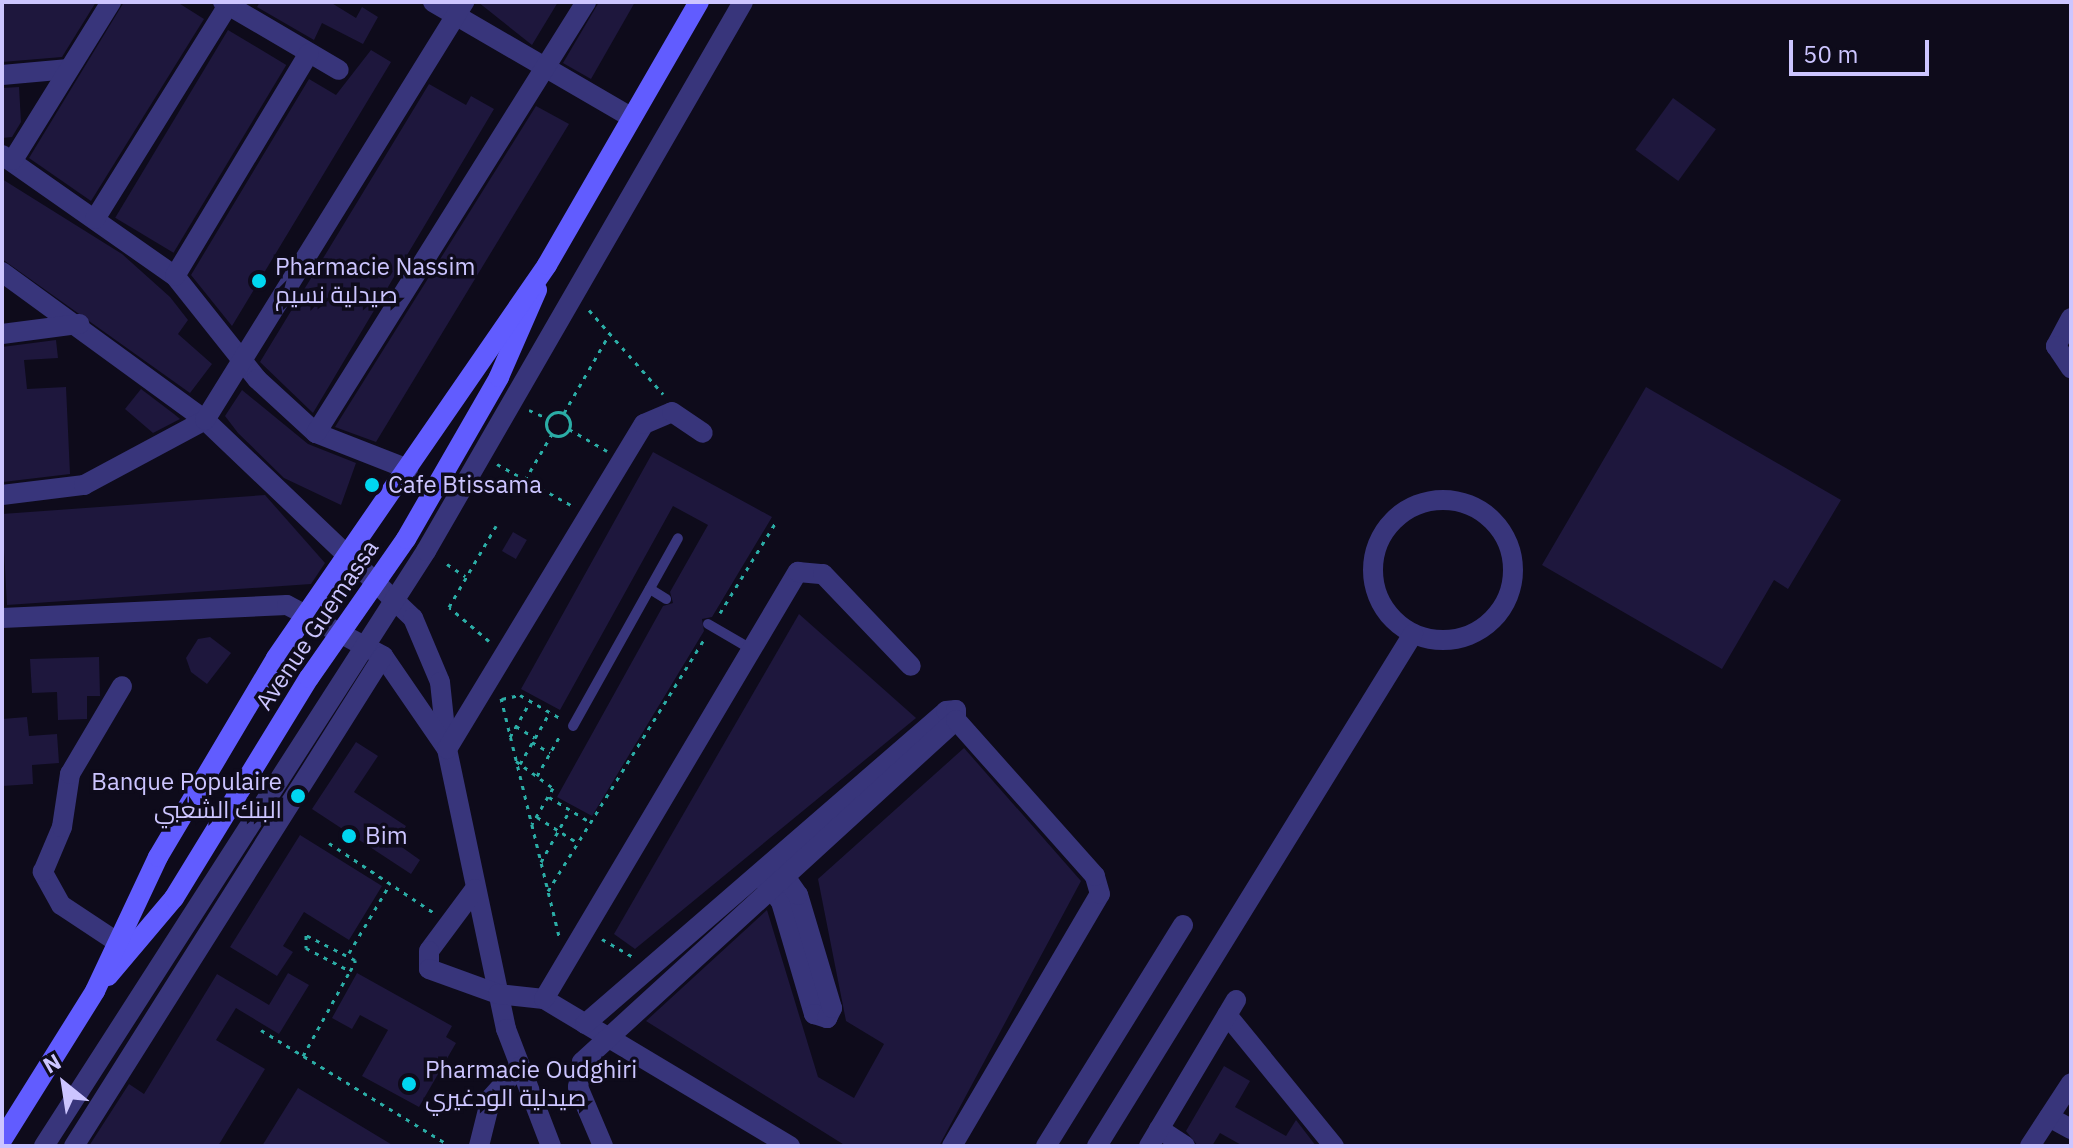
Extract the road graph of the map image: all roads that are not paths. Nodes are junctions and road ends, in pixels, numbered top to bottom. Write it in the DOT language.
graph roads {
  1 [pos="111,2"];
  2 [pos="433,2"];
  3 [pos="586,2"];
  4 [pos="699,2"];
  5 [pos="743,2"];
  6 [pos="226,4"];
  7 [pos="460,9"];
  8 [pos="309,53"];
  9 [pos="69,69"];
  10 [pos="547,69"];
  11 [pos="339,70"];
  12 [pos="2,75"];
  13 [pos="632,118"];
  14 [pos="8,158"];
  15 [pos="95,219"];
  16 [pos="547,265"];
  17 [pos="2,272"];
  18 [pos="175,276"];
  19 [pos="2071,318"];
  20 [pos="79,324"];
  21 [pos="2,334"];
  22 [pos="245,363"];
  23 [pos="2071,368"];
  24 [pos="205,420"];
  25 [pos="316,433"];
  26 [pos="703,433"];
  27 [pos="408,469"];
  28 [pos="2,495"];
  29 [pos="678,538"];
  30 [pos="347,553"];
  31 [pos="377,580"];
  32 [pos="650,589"];
  33 [pos="395,599"];
  34 [pos="666,599"];
  35 [pos="307,611"];
  36 [pos="2,618"];
  37 [pos="710,625"];
  38 [pos="343,629"];
  39 [pos="1413,634"];
  40 [pos="367,641"];
  41 [pos="751,649"];
  42 [pos="383,656"];
  43 [pos="911,666"];
  44 [pos="122,686"];
  45 [pos="956,720"];
  46 [pos="573,726"];
  47 [pos="447,749"];
  48 [pos="765,868"];
  49 [pos="780,883"];
  50 [pos="475,889"];
  51 [pos="1183,925"];
  52 [pos="117,942"];
  53 [pos="95,991"];
  54 [pos="498,994"];
  55 [pos="544,999"];
  56 [pos="585,1024"];
  57 [pos="605,1037"];
  58 [pos="519,1067"];
  59 [pos="2071,1083"];
  60 [pos="2049,1117"];
  61 [pos="2071,1129"];
  62 [pos="1154,1138"];
  63 [pos="2,1140"];
  64 [pos="44,1146"];
  65 [pos="74,1146"];
  66 [pos="479,1146"];
  67 [pos="551,1146"];
  68 [pos="603,1146"];
  69 [pos="790,1146"];
  70 [pos="952,1146"];
  71 [pos="1046,1146"];
  72 [pos="1097,1146"];
  73 [pos="1185,1146"];
  74 [pos="1334,1146"];
  75 [pos="2030,1146"];
  1 -- 9 [label="street"];
  2 -- 7 [label="street"];
  3 -- 10 [label="street"];
  4 -- 13 [label="main road, Avenue Guemassa"];
  5 -- 33 [label="street"];
  6 -- 8 [label="street"];
  6 -- 15 [label="street"];
  7 -- 10 [label="street"];
  7 -- 22 [label="street"];
  8 -- 11 [label="street"];
  8 -- 18 [label="street"];
  9 -- 12 [label="street"];
  9 -- 14 [label="street"];
  10 -- 13 [label="street"];
  10 -- 25 [label="street"];
  13 -- 16 [label="main road, Avenue Guemassa"];
  14 -- 15 [label="street"];
  15 -- 18 [label="street"];
  16 -- 27 [label="main road, Avenue Guemassa"];
  16 -- 31 [label="main road, Avenue Guemassa"];
  17 -- 20 [label="street"];
  18 -- 22 [label="street"];
  19 -- 23 [label="street"];
  20 -- 21 [label="street"];
  20 -- 24 [label="street"];
  22 -- 24 [label="street"];
  22 -- 25 [label="street"];
  24 -- 28 [label="street"];
  24 -- 30 [label="street"];
  25 -- 27 [label="street"];
  26 -- 47 [label="street"];
  27 -- 30 [label="main road, Avenue Guemassa"];
  29 -- 32 [label="lane"];
  30 -- 31 [label="street"];
  30 -- 35 [label="main road, Avenue Guemassa"];
  31 -- 33 [label="street"];
  31 -- 38 [label="main road, Avenue Guemassa"];
  32 -- 34 [label="lane"];
  32 -- 46 [label="lane"];
  33 -- 40 [label="street"];
  33 -- 47 [label="street"];
  35 -- 36 [label="street"];
  35 -- 38 [label="street"];
  35 -- 52 [label="main road, Avenue Guemassa"];
  37 -- 41 [label="lane"];
  38 -- 40 [label="street"];
  38 -- 53 [label="main road, Avenue Guemassa"];
  39 -- 39 [label="street"];
  39 -- 72 [label="street"];
  40 -- 42 [label="street"];
  40 -- 64 [label="street"];
  41 -- 43 [label="street"];
  41 -- 55 [label="street"];
  42 -- 47 [label="street"];
  42 -- 65 [label="street"];
  44 -- 52 [label="street"];
  45 -- 48 [label="street"];
  45 -- 49 [label="street"];
  45 -- 70 [label="street"];
  47 -- 50 [label="street"];
  48 -- 49 [label="street"];
  48 -- 56 [label="street"];
  49 -- 49 [label="street"];
  49 -- 57 [label="street"];
  50 -- 54 [label="street"];
  50 -- 54 [label="street"];
  51 -- 71 [label="street"];
  52 -- 53 [label="main road, Avenue Guemassa"];
  53 -- 63 [label="main road, Avenue Guemassa"];
  54 -- 55 [label="street"];
  54 -- 58 [label="street"];
  55 -- 56 [label="street"];
  56 -- 57 [label="street"];
  57 -- 68 [label="street"];
  57 -- 69 [label="street"];
  58 -- 66 [label="street"];
  58 -- 67 [label="street"];
  59 -- 60 [label="street"];
  60 -- 61 [label="street"];
  60 -- 75 [label="street"];
  62 -- 73 [label="street"];
  62 -- 74 [label="street"];
}
